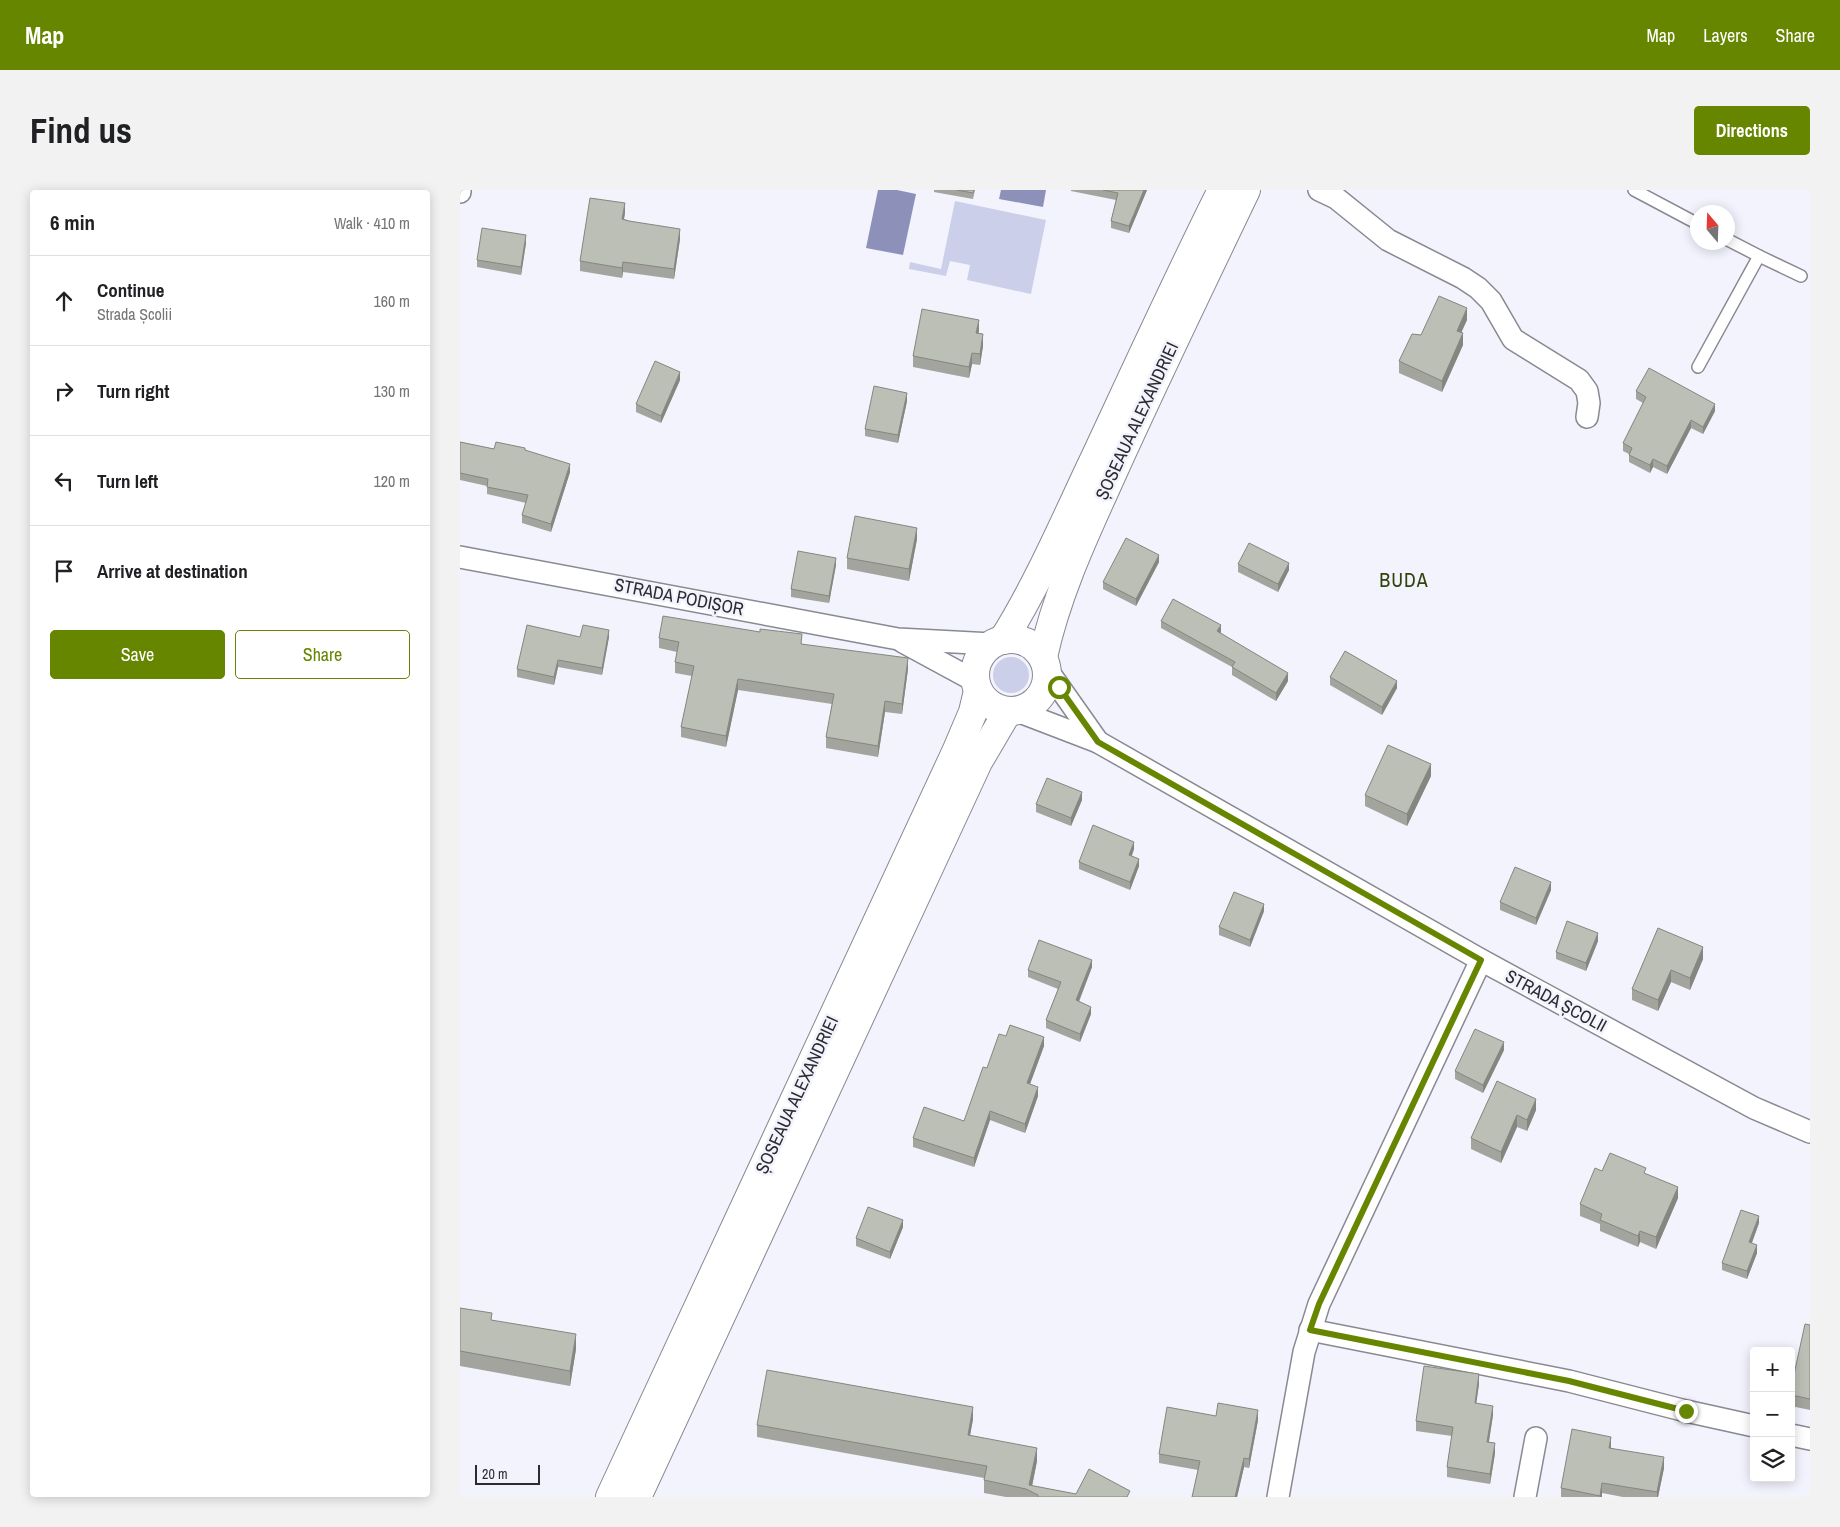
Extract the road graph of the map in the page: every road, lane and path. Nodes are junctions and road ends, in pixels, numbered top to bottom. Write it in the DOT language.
graph roads {
  1 [pos="1203,190"];
  2 [pos="1222,190"];
  3 [pos="1246,190"];
  4 [pos="1634,190"];
  5 [pos="1332,193"];
  6 [pos="1690,220"];
  7 [pos="1735,244"];
  8 [pos="1194,245"];
  9 [pos="1759,256"];
  10 [pos="1801,276"];
  11 [pos="1698,367"];
  12 [pos="1587,417"];
  13 [pos="460,556"];
  14 [pos="898,639"];
  15 [pos="998,642"];
  16 [pos="1045,664"];
  17 [pos="977,686"];
  18 [pos="1013,711"];
  19 [pos="1098,742"];
  20 [pos="1481,960"];
  21 [pos="1810,1132"];
  22 [pos="1310,1330"];
  23 [pos="1750,1425"];
  24 [pos="1795,1436"];
  25 [pos="1536,1438"];
  26 [pos="1810,1439"];
  27 [pos="610,1497"];
  28 [pos="637,1497"];
  29 [pos="1278,1497"];
  30 [pos="1525,1497"];
  1 -- 8 [label="highway"];
  2 -- 8 [label="highway, ȘOSEAUA ALEXANDRIEI"];
  3 -- 16 [label="highway, ȘOSEAUA ALEXANDRIEI"];
  4 -- 6 [label="lane"];
  5 -- 12 [label="street"];
  7 -- 9 [label="lane"];
  8 -- 15 [label="highway, ȘOSEAUA ALEXANDRIEI"];
  9 -- 10 [label="lane"];
  9 -- 11 [label="lane"];
  13 -- 14 [label="street, STRADA PODIȘOR"];
  14 -- 15 [label="street, STRADA PODIȘOR"];
  14 -- 17 [label="street, STRADA PODIȘOR"];
  15 -- 16 [label="highway"];
  15 -- 17 [label="highway, ȘOSEAUA ALEXANDRIEI"];
  16 -- 18 [label="highway, ȘOSEAUA ALEXANDRIEI"];
  16 -- 19 [label="street, STRADA ȘCOLII"];
  17 -- 18 [label="highway"];
  17 -- 27 [label="highway, ȘOSEAUA ALEXANDRIEI"];
  18 -- 19 [label="street, STRADA ȘCOLII"];
  18 -- 28 [label="highway, ȘOSEAUA ALEXANDRIEI"];
  19 -- 20 [label="street, STRADA ȘCOLII"];
  20 -- 21 [label="street, STRADA ȘCOLII"];
  20 -- 22 [label="street"];
  22 -- 23 [label="street"];
  22 -- 29 [label="street"];
  24 -- 26 [label="street"];
  25 -- 30 [label="street"];
}
